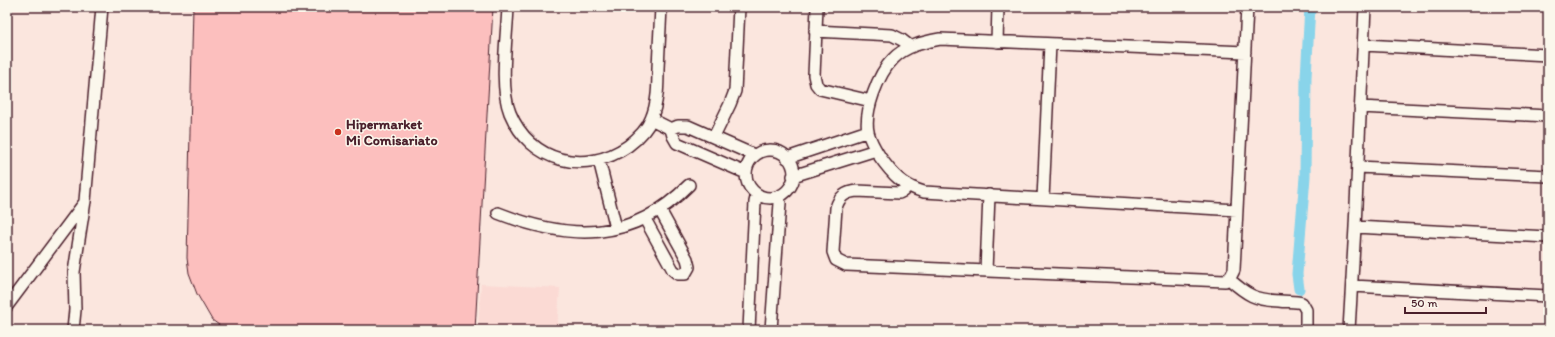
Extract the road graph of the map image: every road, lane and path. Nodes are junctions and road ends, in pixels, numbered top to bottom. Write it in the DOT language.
graph roads {
  1 [pos="102,7"];
  2 [pos="508,7"];
  3 [pos="661,7"];
  4 [pos="739,7"];
  5 [pos="817,7"];
  6 [pos="998,7"];
  7 [pos="1247,7"];
  8 [pos="1365,7"];
  9 [pos="816,31"];
  10 [pos="997,42"];
  11 [pos="1050,44"];
  12 [pos="1364,45"];
  13 [pos="911,47"];
  14 [pos="1245,52"];
  15 [pos="1548,55"];
  16 [pos="872,101"];
  17 [pos="1360,107"];
  18 [pos="1548,116"];
  19 [pos="651,119"];
  20 [pos="671,129"];
  21 [pos="868,130"];
  22 [pos="714,137"];
  23 [pos="876,150"];
  24 [pos="754,155"];
  25 [pos="788,158"];
  26 [pos="599,160"];
  27 [pos="1358,167"];
  28 [pos="746,173"];
  29 [pos="793,176"];
  30 [pos="1548,176"];
  31 [pos="689,185"];
  32 [pos="908,186"];
  33 [pos="757,194"];
  34 [pos="779,196"];
  35 [pos="989,196"];
  36 [pos="1043,199"];
  37 [pos="85,201"];
  38 [pos="660,210"];
  39 [pos="1237,210"];
  40 [pos="498,213"];
  41 [pos="645,219"];
  42 [pos="1355,227"];
  43 [pos="616,228"];
  44 [pos="1548,237"];
  45 [pos="986,271"];
  46 [pos="1229,279"];
  47 [pos="1352,286"];
  48 [pos="1548,296"];
  49 [pos="7,306"];
  50 [pos="73,330"];
  51 [pos="749,330"];
  52 [pos="771,330"];
  53 [pos="1306,330"];
  54 [pos="1348,330"];
  1 -- 37 [label="street"];
  2 -- 26 [label="street"];
  3 -- 19 [label="street"];
  4 -- 22 [label="street"];
  5 -- 9 [label="street"];
  6 -- 10 [label="street"];
  7 -- 14 [label="street"];
  8 -- 12 [label="street"];
  9 -- 13 [label="street"];
  9 -- 16 [label="street"];
  10 -- 11 [label="street"];
  10 -- 13 [label="street"];
  11 -- 14 [label="street"];
  11 -- 36 [label="street"];
  12 -- 15 [label="street"];
  12 -- 17 [label="street"];
  13 -- 16 [label="street"];
  14 -- 39 [label="street"];
  16 -- 21 [label="street"];
  17 -- 18 [label="street"];
  17 -- 27 [label="street"];
  19 -- 20 [label="street"];
  19 -- 26 [label="street"];
  20 -- 22 [label="street"];
  20 -- 28 [label="street"];
  21 -- 23 [label="street"];
  21 -- 25 [label="street"];
  22 -- 24 [label="street"];
  23 -- 29 [label="street"];
  23 -- 32 [label="street"];
  24 -- 25 [label="street"];
  24 -- 28 [label="street"];
  25 -- 29 [label="street"];
  26 -- 43 [label="street"];
  27 -- 30 [label="street"];
  27 -- 42 [label="street"];
  28 -- 33 [label="street"];
  29 -- 34 [label="street"];
  31 -- 38 [label="street"];
  32 -- 35 [label="street"];
  32 -- 45 [label="street"];
  33 -- 34 [label="street"];
  33 -- 51 [label="street"];
  34 -- 52 [label="street"];
  35 -- 36 [label="street"];
  35 -- 45 [label="street"];
  36 -- 39 [label="street"];
  37 -- 49 [label="street"];
  37 -- 50 [label="street"];
  38 -- 41 [label="street"];
  38 -- 41 [label="street"];
  39 -- 46 [label="street"];
  40 -- 43 [label="street"];
  41 -- 43 [label="street"];
  42 -- 44 [label="street"];
  42 -- 47 [label="street"];
  45 -- 46 [label="street"];
  46 -- 53 [label="street"];
  47 -- 48 [label="street"];
  47 -- 54 [label="street"];
}
